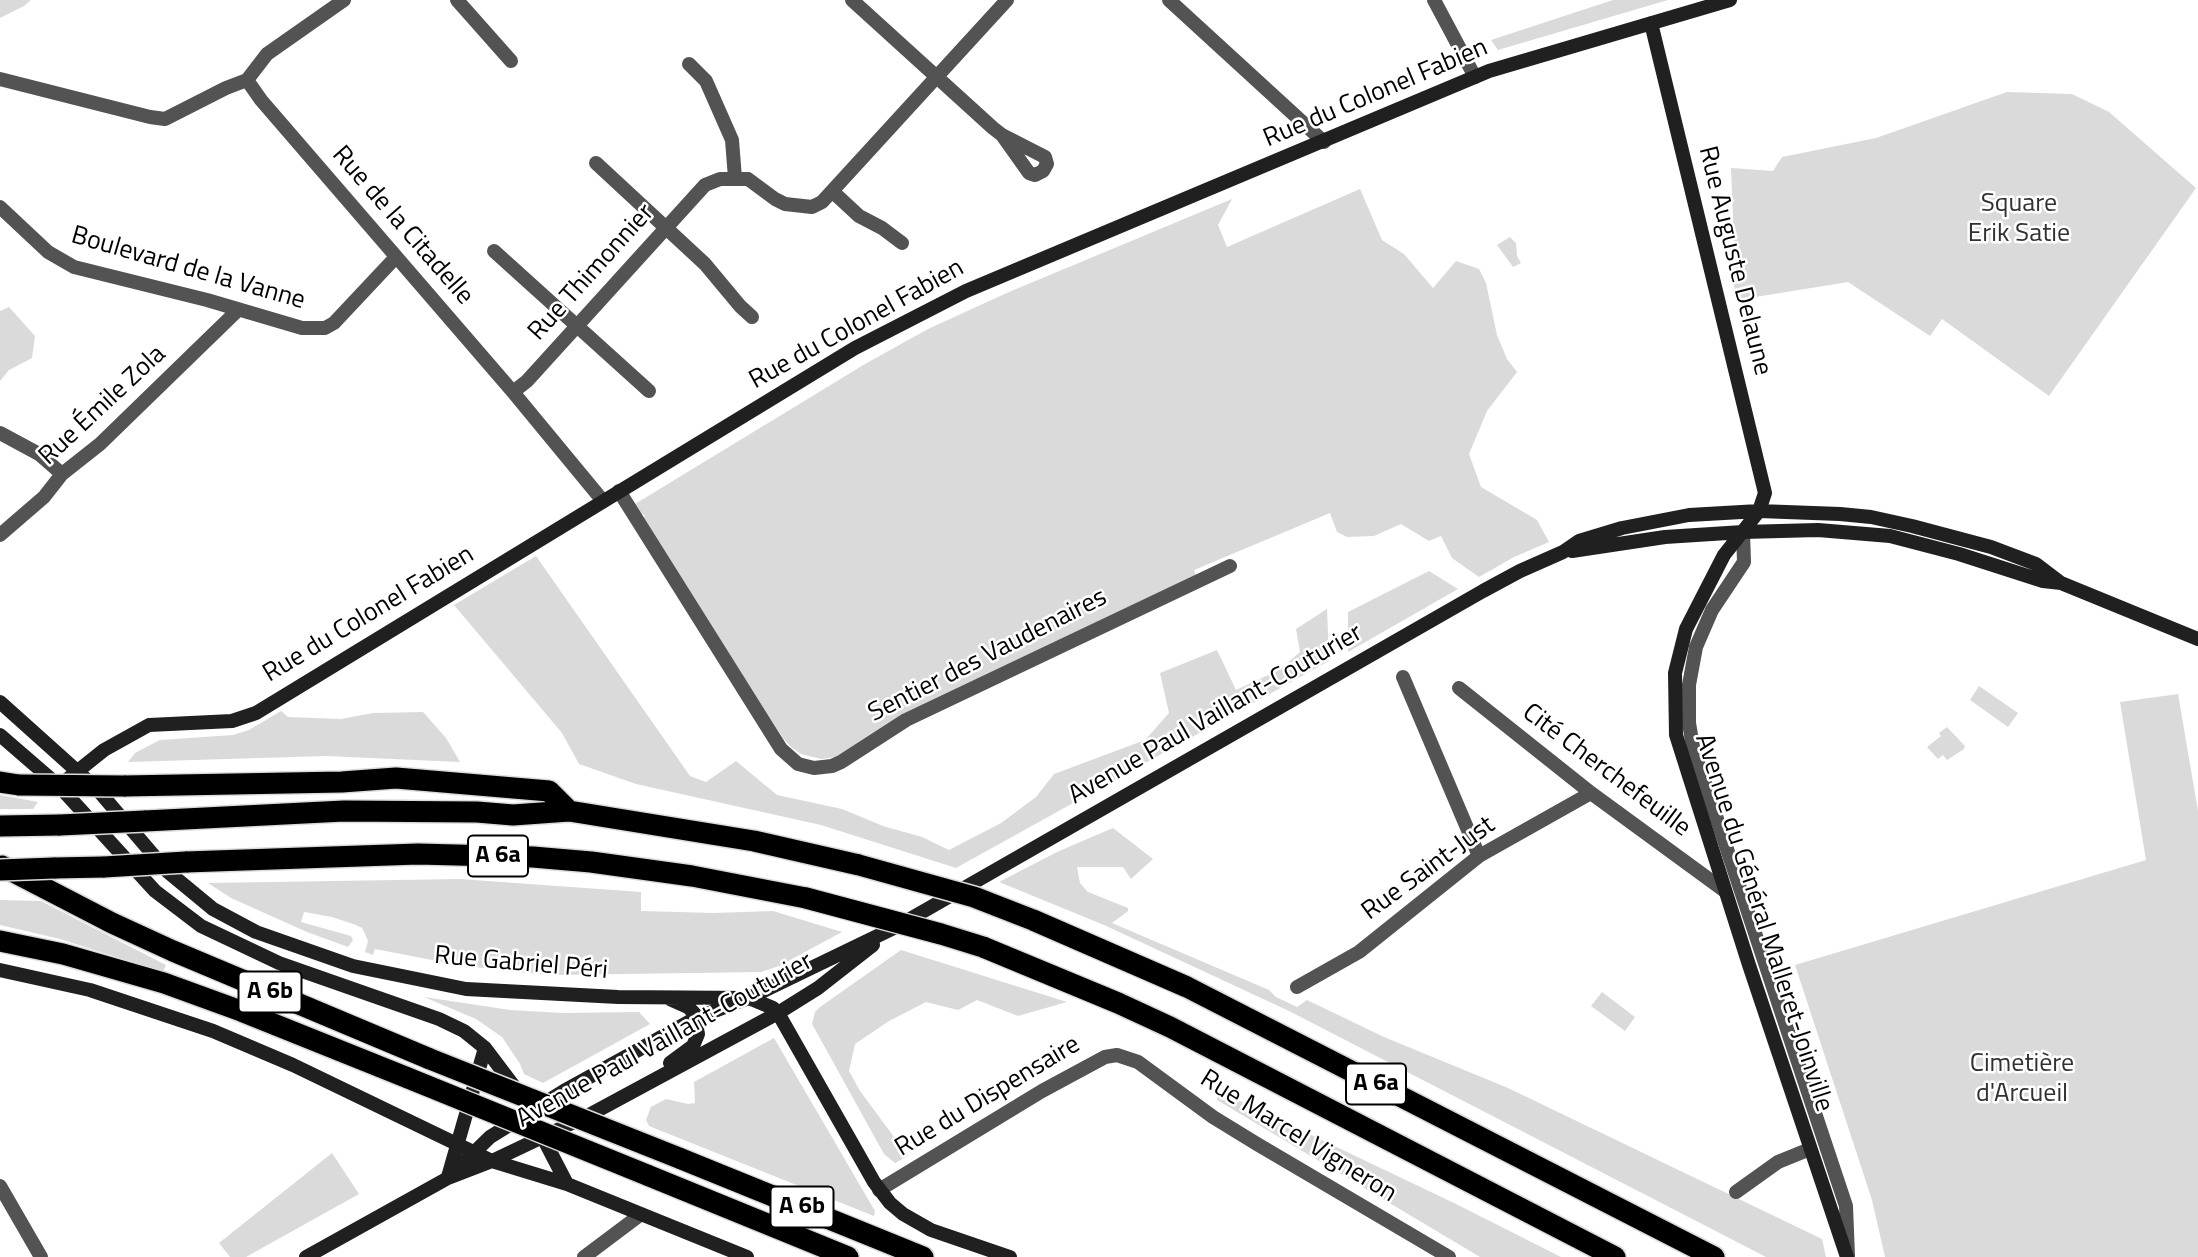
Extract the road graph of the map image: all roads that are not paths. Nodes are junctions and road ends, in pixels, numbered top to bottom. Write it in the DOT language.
graph roads {
  1 [pos="344,0"];
  2 [pos="457,0"];
  3 [pos="852,0"];
  4 [pos="1007,0"];
  5 [pos="1169,0"];
  6 [pos="1434,0"];
  7 [pos="1722,1"];
  8 [pos="1651,23"];
  9 [pos="511,61"];
  10 [pos="690,64"];
  11 [pos="1475,77"];
  12 [pos="936,78"];
  13 [pos="0,79"];
  14 [pos="247,80"];
  15 [pos="1002,135"];
  16 [pos="1324,142"];
  17 [pos="596,163"];
  18 [pos="736,178"];
  19 [pos="832,191"];
  20 [pos="0,207"];
  21 [pos="666,228"];
  22 [pos="902,243"];
  23 [pos="494,251"];
  24 [pos="396,257"];
  25 [pos="238,310"];
  26 [pos="752,317"];
  27 [pos="577,326"];
  28 [pos="649,391"];
  29 [pos="513,392"];
  30 [pos="0,433"];
  31 [pos="62,474"];
  32 [pos="619,491"];
  33 [pos="603,501"];
  34 [pos="1759,510"];
  35 [pos="1743,532"];
  36 [pos="0,535"];
  37 [pos="1563,552"];
  38 [pos="1230,566"];
  39 [pos="2061,583"];
  40 [pos="2198,639"];
  41 [pos="1404,677"];
  42 [pos="1458,688"];
  43 [pos="0,702"];
  44 [pos="0,735"];
  45 [pos="76,771"];
  46 [pos="10,784"];
  47 [pos="59,786"];
  48 [pos="1591,793"];
  49 [pos="569,811"];
  50 [pos="0,827"];
  51 [pos="1479,856"];
  52 [pos="0,867"];
  53 [pos="1725,891"];
  54 [pos="896,927"];
  55 [pos="0,941"];
  56 [pos="0,970"];
  57 [pos="1297,987"];
  58 [pos="666,996"];
  59 [pos="749,998"];
  60 [pos="778,1013"];
  61 [pos="696,1018"];
  62 [pos="485,1048"];
  63 [pos="1124,1056"];
  64 [pos="655,1080"];
  65 [pos="564,1091"];
  66 [pos="530,1112"];
  67 [pos="543,1138"];
  68 [pos="457,1145"];
  69 [pos="1810,1149"];
  70 [pos="474,1153"];
  71 [pos="492,1161"];
  72 [pos="448,1178"];
  73 [pos="567,1184"];
  74 [pos="0,1186"];
  75 [pos="879,1190"];
  76 [pos="1736,1192"];
  77 [pos="640,1215"];
  78 [pos="41,1257"];
  79 [pos="306,1257"];
  80 [pos="584,1257"];
  81 [pos="747,1257"];
  82 [pos="848,1257"];
  83 [pos="923,1257"];
  84 [pos="1010,1257"];
  85 [pos="1448,1257"];
  86 [pos="1615,1257"];
  87 [pos="1714,1257"];
  88 [pos="1848,1257"];
  1 -- 14 [label="street"];
  2 -- 9 [label="street"];
  3 -- 12 [label="street"];
  4 -- 12 [label="street"];
  5 -- 16 [label="street"];
  6 -- 11 [label="street"];
  7 -- 8 [label="main road, Rue du Colonel Fabien"];
  8 -- 11 [label="main road, Rue du Colonel Fabien"];
  8 -- 34 [label="main road, Rue Auguste Delaune"];
  10 -- 18 [label="street"];
  11 -- 16 [label="main road, Rue du Colonel Fabien"];
  12 -- 15 [label="street"];
  12 -- 19 [label="street"];
  13 -- 14 [label="street"];
  14 -- 24 [label="street, Rue de la Citadelle"];
  16 -- 32 [label="main road, Rue du Colonel Fabien"];
  17 -- 21 [label="street"];
  18 -- 19 [label="street"];
  18 -- 21 [label="street, Rue Thimonnier"];
  19 -- 22 [label="street"];
  20 -- 25 [label="street, Boulevard de la Vanne"];
  21 -- 26 [label="street"];
  21 -- 27 [label="street, Rue Thimonnier"];
  23 -- 27 [label="street"];
  24 -- 25 [label="street, Boulevard de la Vanne"];
  24 -- 29 [label="street, Rue de la Citadelle"];
  25 -- 31 [label="street, Rue Émile Zola"];
  27 -- 28 [label="street"];
  27 -- 29 [label="street, Rue Thimonnier"];
  29 -- 33 [label="street, Rue de la Citadelle"];
  30 -- 31 [label="street"];
  31 -- 36 [label="street, Rue Émile Zola"];
  32 -- 33 [label="main road, Rue du Colonel Fabien"];
  32 -- 38 [label="street, Sentier des Vaudenaires"];
  33 -- 45 [label="main road, Rue du Colonel Fabien"];
  34 -- 35 [label="main road, Avenue du Général Malleret-Joinville"];
  34 -- 37 [label="main road, Avenue Paul Vaillant-Couturier"];
  34 -- 39 [label="main road, Avenue Paul Vaillant-Couturier"];
  35 -- 37 [label="main road, Avenue Paul Vaillant-Couturier"];
  35 -- 39 [label="main road, Avenue Paul Vaillant-Couturier"];
  35 -- 53 [label="main road, Avenue du Général Malleret-Joinville"];
  35 -- 88 [label="street, Avenue du Général Malleret-Joinville"];
  37 -- 54 [label="main road, Avenue Paul Vaillant-Couturier"];
  39 -- 40 [label="main road, Avenue Paul Vaillant-Couturier"];
  41 -- 51 [label="street"];
  42 -- 48 [label="street, Cité Cherchefeuille"];
  43 -- 45 [label="main road, Rue Gabriel Péri"];
  44 -- 47 [label="main road"];
  45 -- 47 [label="main road, Rue du Colonel Fabien"];
  45 -- 58 [label="main road, Rue Gabriel Péri"];
  46 -- 49 [label="highway, bridge"];
  47 -- 62 [label="main road"];
  48 -- 51 [label="street, Rue Saint-Just"];
  48 -- 53 [label="street, Cité Cherchefeuille"];
  49 -- 50 [label="highway, A 6a, bridge"];
  49 -- 87 [label="highway, A 6a, bridge"];
  51 -- 57 [label="street, Rue Saint-Just"];
  52 -- 83 [label="highway, A 6b, bridge"];
  52 -- 86 [label="highway, A 6a, bridge"];
  53 -- 69 [label="main road, Avenue du Général Malleret-Joinville"];
  54 -- 59 [label="main road, Avenue Paul Vaillant-Couturier"];
  54 -- 60 [label="main road, Avenue Paul Vaillant-Couturier"];
  55 -- 82 [label="highway, A 6b, bridge"];
  56 -- 68 [label="main road"];
  58 -- 59 [label="main road, Rue Gabriel Péri"];
  58 -- 61 [label="main road"];
  59 -- 60 [label="main road, Rue Gabriel Péri"];
  59 -- 61 [label="main road, Avenue Paul Vaillant-Couturier"];
  60 -- 64 [label="main road, Avenue Paul Vaillant-Couturier"];
  60 -- 75 [label="main road"];
  61 -- 64 [label="main road"];
  61 -- 65 [label="main road, Avenue Paul Vaillant-Couturier"];
  62 -- 66 [label="main road"];
  62 -- 68 [label="main road"];
  63 -- 75 [label="street, Rue du Dispensaire"];
  63 -- 85 [label="street, Rue Marcel Vigneron"];
  64 -- 67 [label="main road, Avenue Paul Vaillant-Couturier"];
  65 -- 66 [label="main road, Avenue Paul Vaillant-Couturier"];
  65 -- 67 [label="main road"];
  66 -- 67 [label="main road"];
  66 -- 70 [label="main road, Avenue Paul Vaillant-Couturier"];
  67 -- 71 [label="main road, Avenue Paul Vaillant-Couturier"];
  67 -- 73 [label="main road"];
  68 -- 70 [label="main road"];
  68 -- 72 [label="main road"];
  69 -- 76 [label="street"];
  69 -- 88 [label="main road, Avenue du Général Malleret-Joinville"];
  70 -- 71 [label="main road"];
  70 -- 72 [label="main road, Avenue Paul Vaillant-Couturier"];
  71 -- 72 [label="main road, Avenue Paul Vaillant-Couturier"];
  71 -- 73 [label="main road"];
  72 -- 79 [label="main road, Avenue Paul Vaillant-Couturier"];
  73 -- 77 [label="main road"];
  74 -- 78 [label="street"];
  75 -- 84 [label="main road"];
  77 -- 80 [label="street"];
  77 -- 81 [label="main road"];
}
